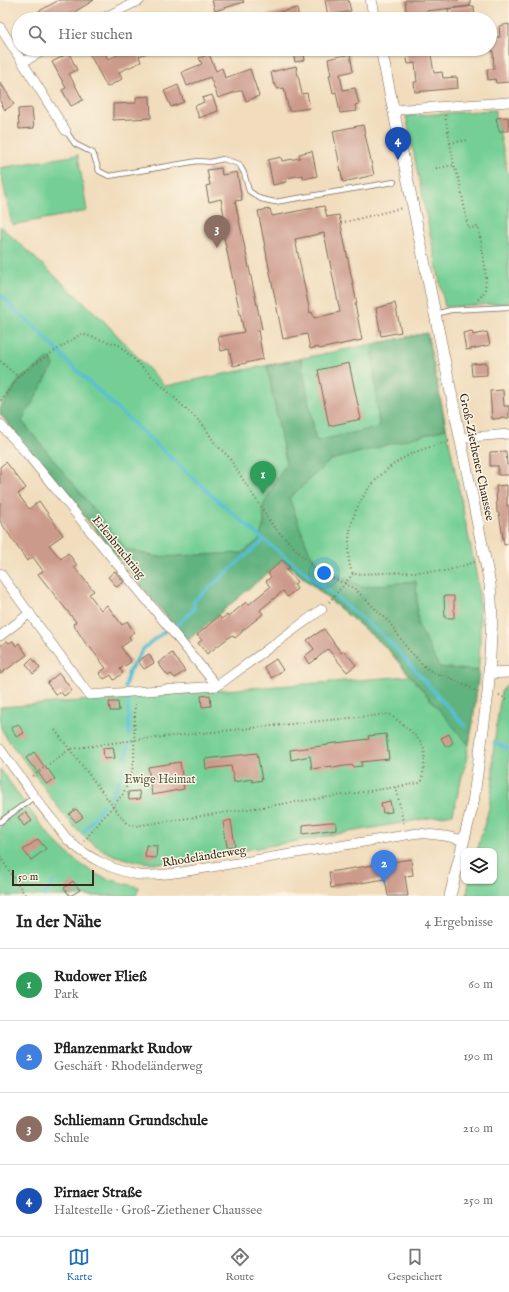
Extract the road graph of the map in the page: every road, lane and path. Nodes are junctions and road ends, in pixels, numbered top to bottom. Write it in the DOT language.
graph roads {
  1 [pos="140,0"];
  2 [pos="371,0"];
  3 [pos="115,12"];
  4 [pos="373,12"];
  5 [pos="0,27"];
  6 [pos="12,45"];
  7 [pos="19,56"];
  8 [pos="34,56"];
  9 [pos="382,56"];
  10 [pos="23,62"];
  11 [pos="509,102"];
  12 [pos="444,106"];
  13 [pos="394,111"];
  14 [pos="66,131"];
  15 [pos="468,140"];
  16 [pos="450,142"];
  17 [pos="454,165"];
  18 [pos="432,169"];
  19 [pos="394,182"];
  20 [pos="405,208"];
  21 [pos="341,223"];
  22 [pos="509,307"];
  23 [pos="468,309"];
  24 [pos="435,314"];
  25 [pos="0,361"];
  26 [pos="18,377"];
  27 [pos="0,402"];
  28 [pos="0,424"];
  29 [pos="509,434"];
  30 [pos="460,438"];
  31 [pos="485,558"];
  32 [pos="0,573"];
  33 [pos="353,574"];
  34 [pos="344,583"];
  35 [pos="332,598"];
  36 [pos="322,609"];
  37 [pos="30,613"];
  38 [pos="0,636"];
  39 [pos="509,672"];
  40 [pos="490,673"];
  41 [pos="218,686"];
  42 [pos="135,692"];
  43 [pos="479,692"];
  44 [pos="499,695"];
  45 [pos="509,700"];
  46 [pos="55,730"];
  47 [pos="134,740"];
  48 [pos="0,749"];
  49 [pos="70,749"];
  50 [pos="33,776"];
  51 [pos="396,787"];
  52 [pos="34,797"];
  53 [pos="113,807"];
  54 [pos="0,822"];
  55 [pos="405,835"];
  56 [pos="463,840"];
  57 [pos="78,848"];
  58 [pos="0,857"];
  59 [pos="26,896"];
  60 [pos="450,896"];
  1 -- 3 [label="street"];
  2 -- 4 [label="street"];
  5 -- 6 [label="street"];
  7 -- 10 [label="street"];
  8 -- 10 [label="street"];
  9 -- 13 [label="street, Groß-Ziethener Chaussee"];
  10 -- 14 [label="street"];
  11 -- 12 [label="street"];
  12 -- 13 [label="street"];
  12 -- 16 [label="path"];
  13 -- 24 [label="street, Groß-Ziethener Chaussee"];
  14 -- 19 [label="lane"];
  15 -- 16 [label="path"];
  16 -- 17 [label="path"];
  17 -- 18 [label="path"];
  17 -- 23 [label="path"];
  20 -- 21 [label="path"];
  22 -- 23 [label="lane"];
  23 -- 24 [label="lane"];
  24 -- 30 [label="street, Groß-Ziethener Chaussee"];
  25 -- 26 [label="path"];
  26 -- 27 [label="path"];
  26 -- 34 [label="path"];
  28 -- 41 [label="street, Erlenbruchring"];
  29 -- 30 [label="street"];
  30 -- 31 [label="street, Groß-Ziethener Chaussee"];
  30 -- 33 [label="path"];
  31 -- 33 [label="path"];
  31 -- 40 [label="street, Groß-Ziethener Chaussee"];
  32 -- 37 [label="street"];
  33 -- 34 [label="path"];
  34 -- 35 [label="path"];
  34 -- 43 [label="path"];
  36 -- 41 [label="street"];
  37 -- 38 [label="street"];
  37 -- 42 [label="street"];
  39 -- 40 [label="street"];
  40 -- 56 [label="street, Groß-Ziethener Chaussee"];
  41 -- 42 [label="street"];
  42 -- 47 [label="path"];
  44 -- 45 [label="path"];
  46 -- 49 [label="path"];
  47 -- 49 [label="path"];
  47 -- 51 [label="path"];
  47 -- 53 [label="path"];
  48 -- 52 [label="street, Rhodeländerweg"];
  49 -- 50 [label="path"];
  49 -- 53 [label="path"];
  51 -- 53 [label="path"];
  51 -- 55 [label="path"];
  52 -- 54 [label="lane"];
  52 -- 57 [label="street, Rhodeländerweg"];
  53 -- 57 [label="path"];
  55 -- 56 [label="street, Rhodeländerweg"];
  55 -- 57 [label="street, Rhodeländerweg"];
  56 -- 60 [label="street, Groß-Ziethener Chaussee"];
  58 -- 59 [label="path"];
}
